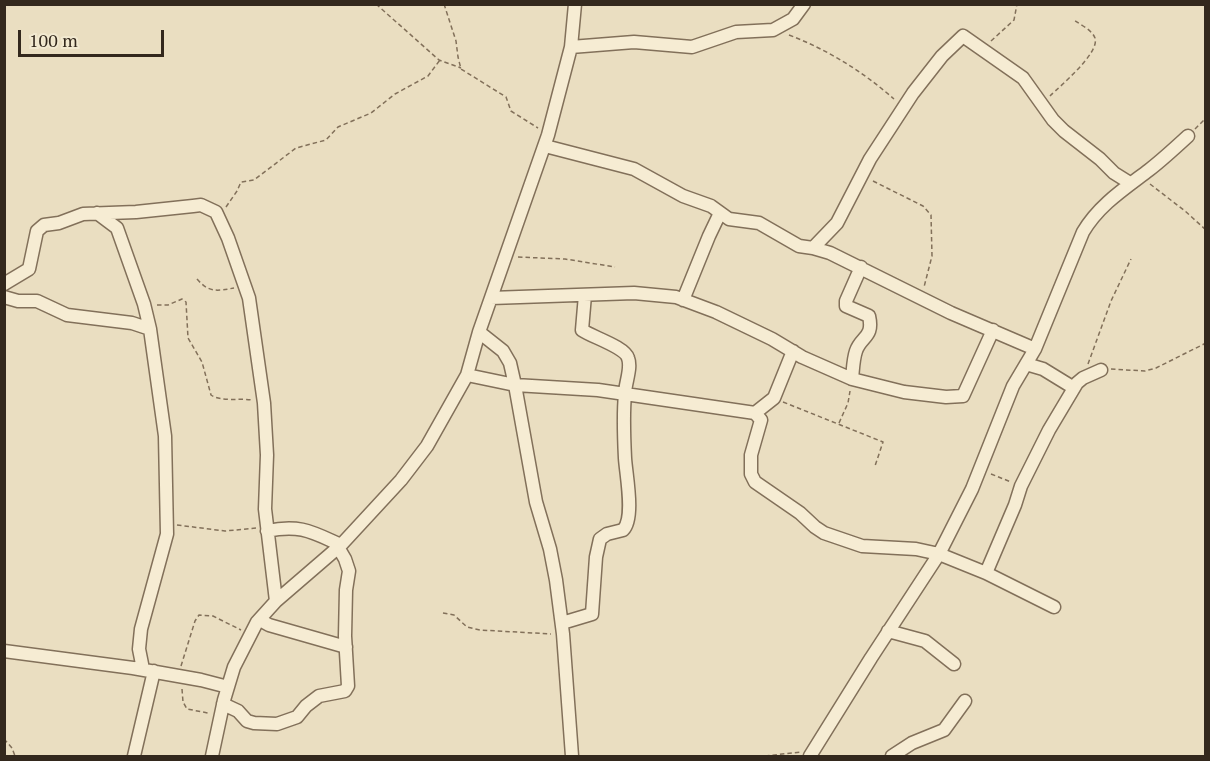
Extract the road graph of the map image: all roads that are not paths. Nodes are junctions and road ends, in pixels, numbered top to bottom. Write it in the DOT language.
graph roads {
  1 [pos="575,4"];
  2 [pos="804,4"];
  3 [pos="571,47"];
  4 [pos="1188,136"];
  5 [pos="546,140"];
  6 [pos="1135,180"];
  7 [pos="124,212"];
  8 [pos="97,213"];
  9 [pos="720,213"];
  10 [pos="117,228"];
  11 [pos="813,248"];
  12 [pos="861,267"];
  13 [pos="4,284"];
  14 [pos="585,295"];
  15 [pos="4,297"];
  16 [pos="491,298"];
  17 [pos="683,300"];
  18 [pos="150,329"];
  19 [pos="993,330"];
  20 [pos="479,332"];
  21 [pos="1035,349"];
  22 [pos="793,351"];
  23 [pos="1026,364"];
  24 [pos="1101,370"];
  25 [pos="467,375"];
  26 [pos="852,379"];
  27 [pos="516,385"];
  28 [pos="1074,388"];
  29 [pos="624,394"];
  30 [pos="755,413"];
  31 [pos="267,529"];
  32 [pos="340,546"];
  33 [pos="939,554"];
  34 [pos="986,573"];
  35 [pos="276,601"];
  36 [pos="1054,607"];
  37 [pos="260,620"];
  38 [pos="563,628"];
  39 [pos="888,631"];
  40 [pos="346,647"];
  41 [pos="4,651"];
  42 [pos="954,664"];
  43 [pos="148,670"];
  44 [pos="228,687"];
  45 [pos="965,701"];
  46 [pos="222,710"];
  47 [pos="812,753"];
  48 [pos="134,756"];
  49 [pos="212,756"];
  50 [pos="572,756"];
  51 [pos="892,756"];
  1 -- 3 [label="street"];
  2 -- 3 [label="street"];
  3 -- 5 [label="street"];
  4 -- 6 [label="street"];
  5 -- 9 [label="street"];
  5 -- 16 [label="street"];
  6 -- 11 [label="street"];
  6 -- 21 [label="street"];
  7 -- 8 [label="street"];
  7 -- 10 [label="street"];
  7 -- 31 [label="street"];
  8 -- 10 [label="street"];
  8 -- 13 [label="street"];
  9 -- 11 [label="street"];
  9 -- 17 [label="street"];
  10 -- 18 [label="street"];
  11 -- 12 [label="street"];
  12 -- 19 [label="street"];
  12 -- 26 [label="street"];
  14 -- 16 [label="street"];
  14 -- 17 [label="street"];
  14 -- 29 [label="street"];
  15 -- 18 [label="street"];
  16 -- 20 [label="street"];
  17 -- 22 [label="street"];
  18 -- 43 [label="street"];
  19 -- 21 [label="street"];
  19 -- 26 [label="street"];
  20 -- 25 [label="street"];
  20 -- 27 [label="street"];
  21 -- 23 [label="street"];
  22 -- 26 [label="street"];
  22 -- 30 [label="street"];
  23 -- 28 [label="street"];
  23 -- 33 [label="street"];
  24 -- 28 [label="street"];
  25 -- 27 [label="street"];
  25 -- 32 [label="street"];
  27 -- 29 [label="street"];
  27 -- 38 [label="street"];
  28 -- 34 [label="street"];
  29 -- 30 [label="street"];
  29 -- 38 [label="street"];
  30 -- 33 [label="street"];
  31 -- 32 [label="street"];
  31 -- 35 [label="street"];
  32 -- 35 [label="street"];
  32 -- 40 [label="street"];
  33 -- 34 [label="street"];
  33 -- 39 [label="street"];
  34 -- 36 [label="street"];
  35 -- 37 [label="street"];
  37 -- 40 [label="street"];
  37 -- 44 [label="street"];
  38 -- 50 [label="street"];
  39 -- 42 [label="street"];
  39 -- 47 [label="street"];
  40 -- 46 [label="street"];
  41 -- 43 [label="street"];
  43 -- 44 [label="street"];
  43 -- 48 [label="street"];
  44 -- 46 [label="street"];
  45 -- 51 [label="street"];
  46 -- 49 [label="street"];
}
